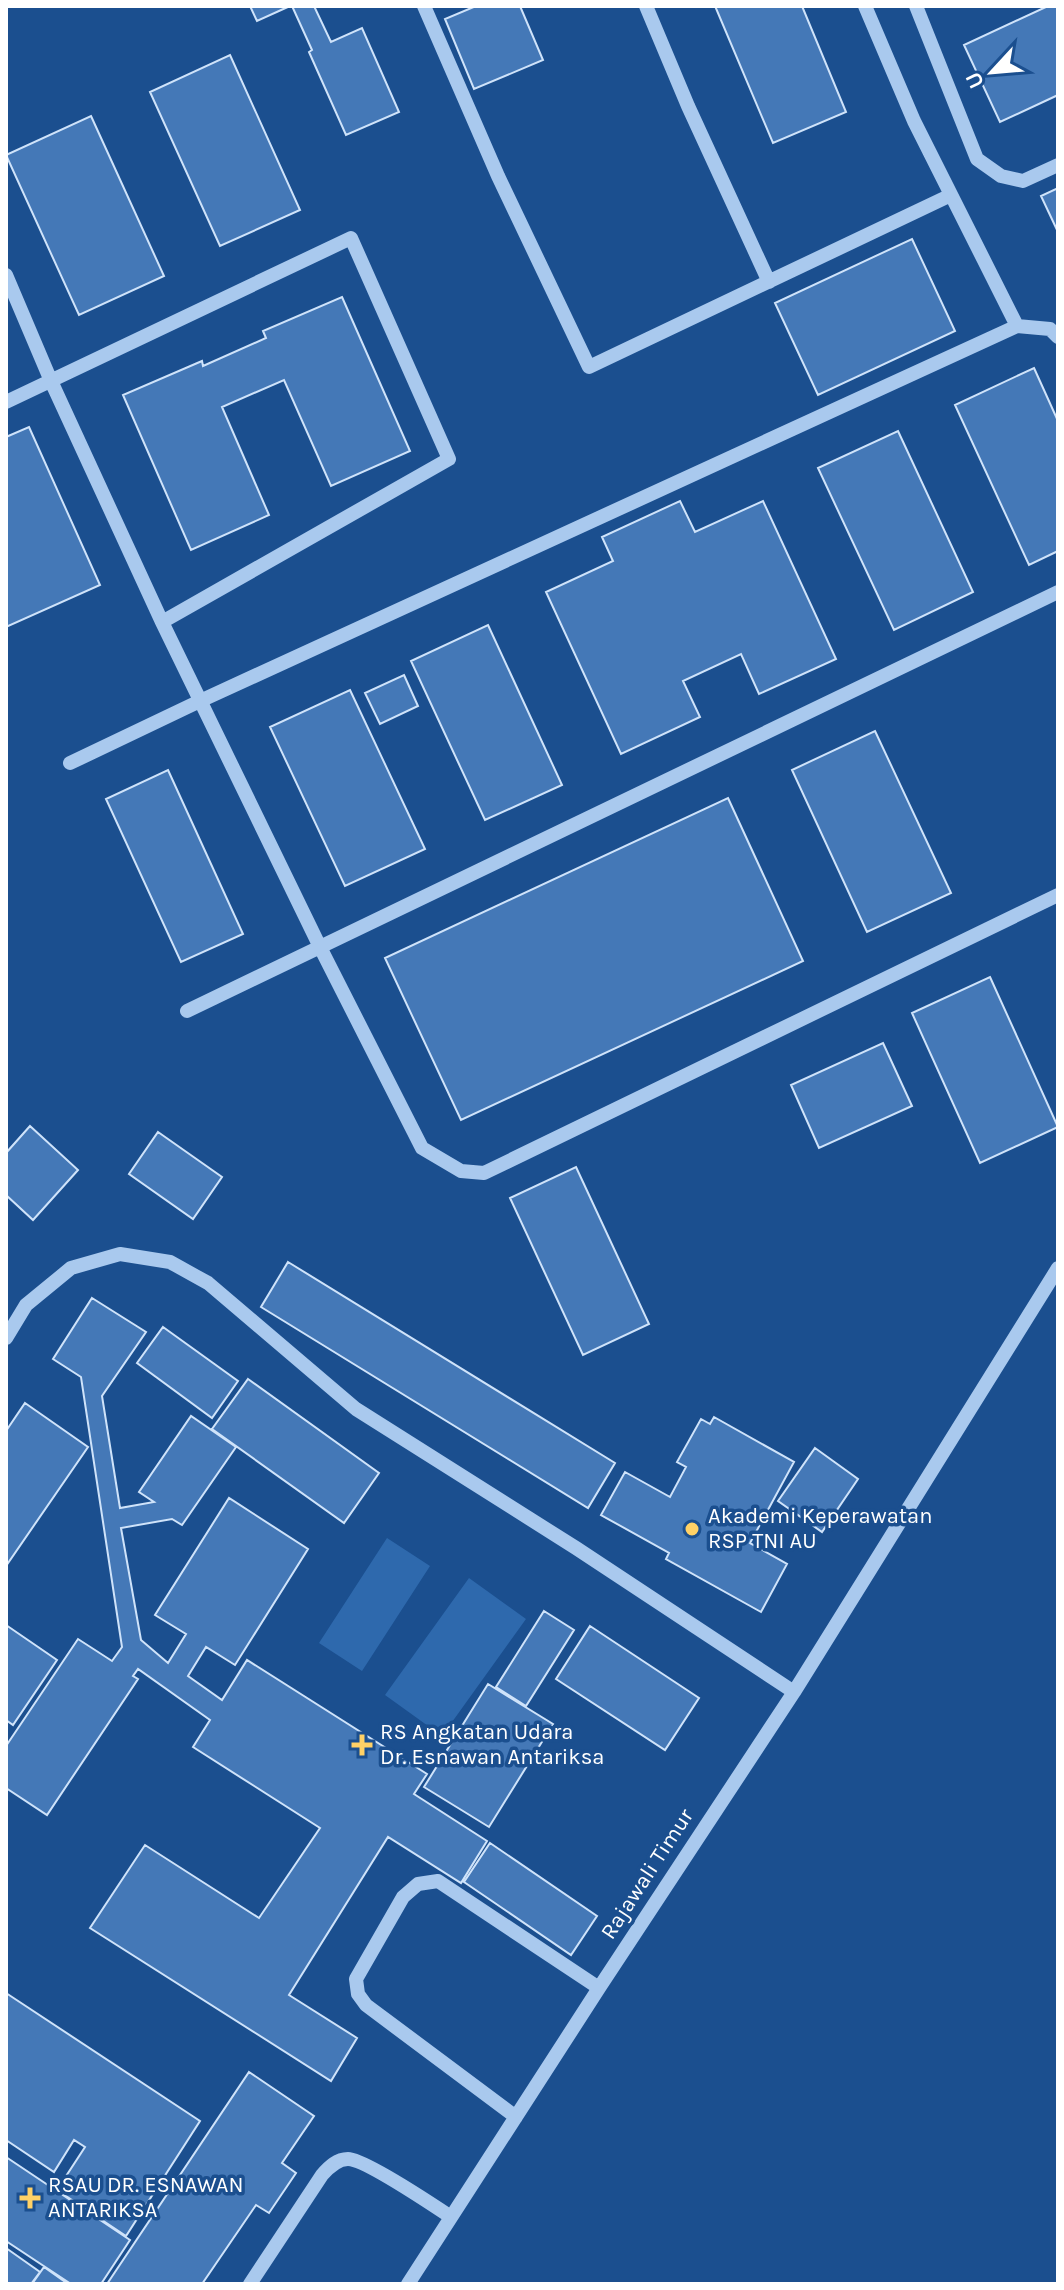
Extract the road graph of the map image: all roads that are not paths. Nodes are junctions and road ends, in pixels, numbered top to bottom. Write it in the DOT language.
graph roads {
  1 [pos="646,6"];
  2 [pos="865,6"];
  3 [pos="916,6"];
  4 [pos="428,7"];
  5 [pos="1058,165"];
  6 [pos="951,195"];
  7 [pos="6,275"];
  8 [pos="769,282"];
  9 [pos="1017,326"];
  10 [pos="1058,337"];
  11 [pos="51,381"];
  12 [pos="6,402"];
  13 [pos="1058,592"];
  14 [pos="162,622"];
  15 [pos="200,701"];
  16 [pos="70,763"];
  17 [pos="1058,895"];
  18 [pos="320,947"];
  19 [pos="187,1011"];
  20 [pos="1058,1268"];
  21 [pos="6,1338"];
  22 [pos="794,1692"];
  23 [pos="599,1988"];
  24 [pos="516,2117"];
  25 [pos="451,2217"];
  26 [pos="250,2284"];
  27 [pos="408,2284"];
  1 -- 8 [label="lane"];
  2 -- 6 [label="lane"];
  3 -- 5 [label="lane"];
  4 -- 8 [label="lane"];
  6 -- 8 [label="lane"];
  6 -- 9 [label="lane"];
  7 -- 11 [label="lane"];
  9 -- 10 [label="lane"];
  9 -- 15 [label="lane"];
  11 -- 12 [label="lane"];
  11 -- 14 [label="lane"];
  11 -- 14 [label="lane"];
  13 -- 18 [label="lane"];
  14 -- 15 [label="lane"];
  15 -- 16 [label="lane"];
  15 -- 18 [label="lane"];
  17 -- 18 [label="lane"];
  18 -- 19 [label="lane"];
  20 -- 22 [label="lane, Rajawali Timur"];
  21 -- 22 [label="lane"];
  22 -- 23 [label="lane, Rajawali Timur"];
  23 -- 24 [label="lane, Rajawali Timur"];
  23 -- 24 [label="lane"];
  24 -- 25 [label="lane, Rajawali Timur"];
  25 -- 26 [label="lane"];
  25 -- 27 [label="lane, Rajawali Timur"];
}
